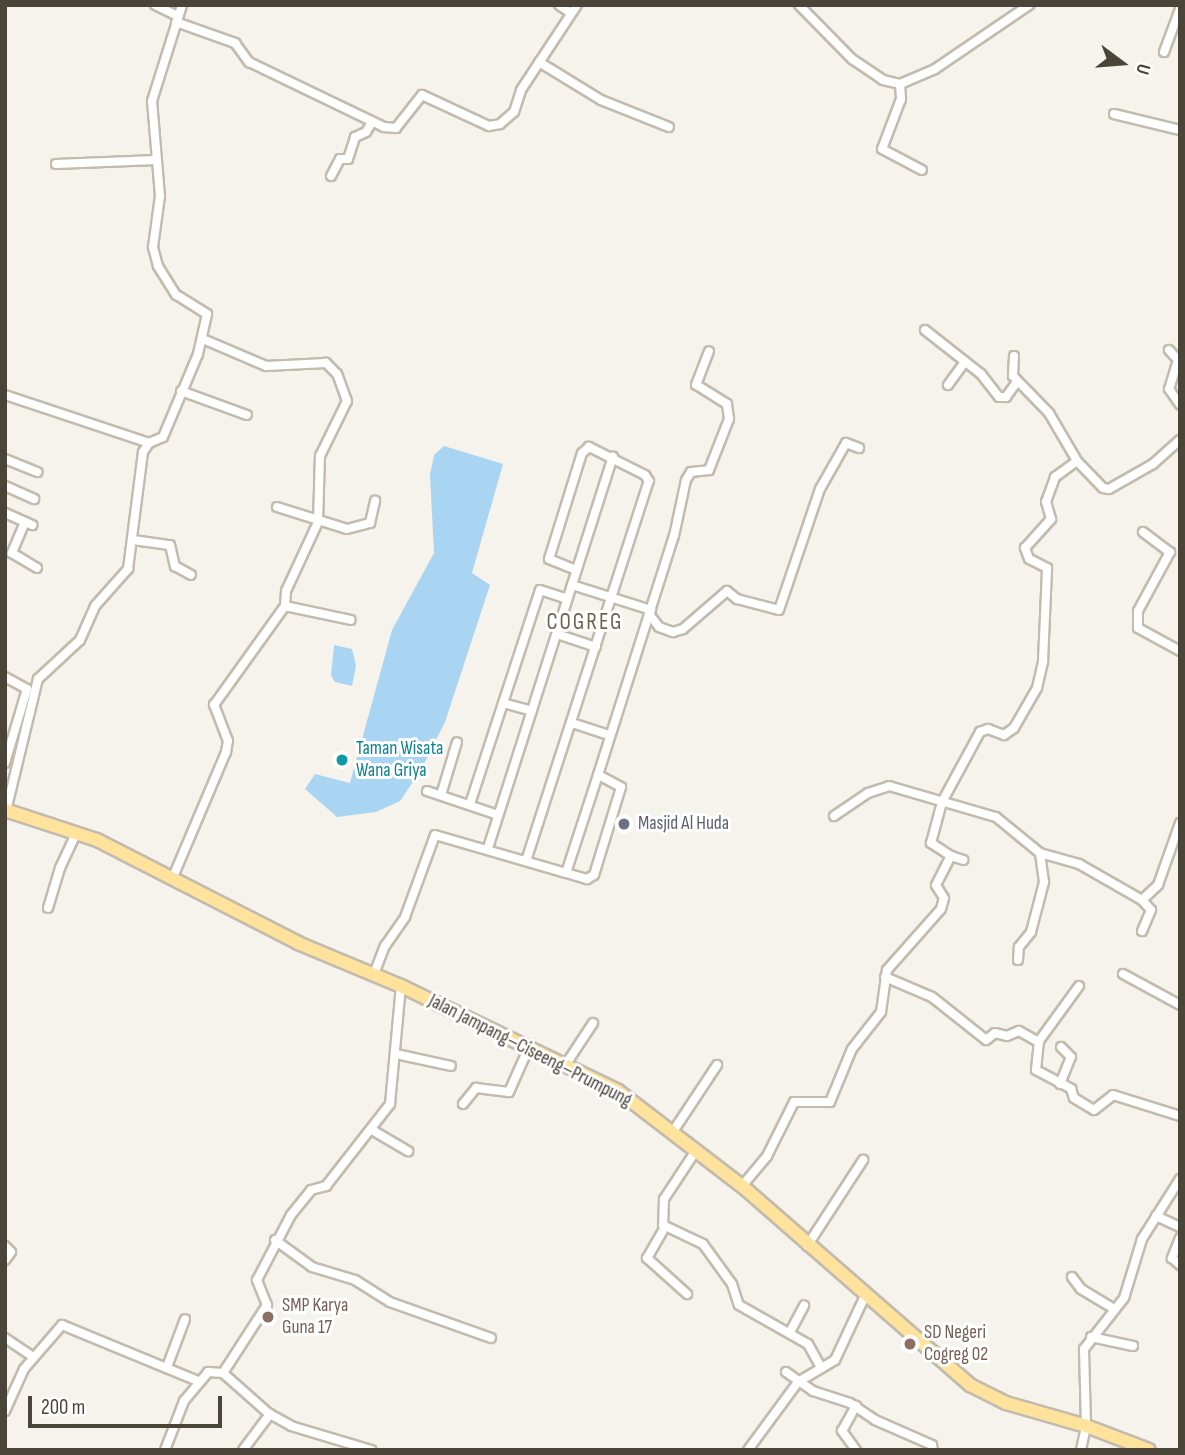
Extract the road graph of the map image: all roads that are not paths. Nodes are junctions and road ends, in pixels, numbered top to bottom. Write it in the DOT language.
graph roads {
  1 [pos="155,5"];
  2 [pos="182,5"];
  3 [pos="559,5"];
  4 [pos="577,5"];
  5 [pos="799,5"];
  6 [pos="1029,5"];
  7 [pos="1179,7"];
  8 [pos="571,13"];
  9 [pos="177,19"];
  10 [pos="1164,52"];
  11 [pos="539,62"];
  12 [pos="900,84"];
  13 [pos="1114,114"];
  14 [pos="372,122"];
  15 [pos="669,127"];
  16 [pos="1180,130"];
  17 [pos="156,160"];
  18 [pos="56,163"];
  19 [pos="922,170"];
  20 [pos="331,176"];
  21 [pos="925,330"];
  22 [pos="203,339"];
  23 [pos="1169,350"];
  24 [pos="709,351"];
  25 [pos="1014,356"];
  26 [pos="965,362"];
  27 [pos="1017,382"];
  28 [pos="948,385"];
  29 [pos="181,391"];
  30 [pos="5,395"];
  31 [pos="1180,405"];
  32 [pos="247,415"];
  33 [pos="1180,440"];
  34 [pos="149,443"];
  35 [pos="859,448"];
  36 [pos="613,456"];
  37 [pos="5,459"];
  38 [pos="1077,461"];
  39 [pos="37,472"];
  40 [pos="5,486"];
  41 [pos="34,499"];
  42 [pos="375,501"];
  43 [pos="276,508"];
  44 [pos="5,513"];
  45 [pos="318,522"];
  46 [pos="1143,532"];
  47 [pos="133,540"];
  48 [pos="37,568"];
  49 [pos="576,570"];
  50 [pos="191,575"];
  51 [pos="572,585"];
  52 [pos="611,597"];
  53 [pos="567,599"];
  54 [pos="285,606"];
  55 [pos="650,612"];
  56 [pos="351,620"];
  57 [pos="557,634"];
  58 [pos="596,647"];
  59 [pos="1180,651"];
  60 [pos="5,677"];
  61 [pos="503,703"];
  62 [pos="531,711"];
  63 [pos="572,723"];
  64 [pos="5,725"];
  65 [pos="15,729"];
  66 [pos="24,735"];
  67 [pos="610,735"];
  68 [pos="457,742"];
  69 [pos="5,763"];
  70 [pos="598,775"];
  71 [pos="427,791"];
  72 [pos="441,794"];
  73 [pos="942,802"];
  74 [pos="470,804"];
  75 [pos="6,811"];
  76 [pos="498,815"];
  77 [pos="834,816"];
  78 [pos="1180,823"];
  79 [pos="78,832"];
  80 [pos="488,848"];
  81 [pos="1040,853"];
  82 [pos="951,856"];
  83 [pos="963,860"];
  84 [pos="526,861"];
  85 [pos="566,873"];
  86 [pos="173,877"];
  87 [pos="1142,900"];
  88 [pos="48,908"];
  89 [pos="1142,930"];
  90 [pos="1018,960"];
  91 [pos="374,974"];
  92 [pos="1123,974"];
  93 [pos="885,977"];
  94 [pos="401,986"];
  95 [pos="1079,986"];
  96 [pos="1180,1005"];
  97 [pos="593,1024"];
  98 [pos="1039,1042"];
  99 [pos="529,1046"];
  100 [pos="1060,1047"];
  101 [pos="396,1054"];
  102 [pos="566,1064"];
  103 [pos="717,1065"];
  104 [pos="451,1066"];
  105 [pos="1060,1084"];
  106 [pos="463,1104"];
  107 [pos="1180,1116"];
  108 [pos="372,1130"];
  109 [pos="674,1130"];
  110 [pos="697,1149"];
  111 [pos="408,1152"];
  112 [pos="863,1160"];
  113 [pos="1180,1179"];
  114 [pos="742,1186"];
  115 [pos="1156,1216"];
  116 [pos="665,1227"];
  117 [pos="1180,1227"];
  118 [pos="1180,1238"];
  119 [pos="275,1240"];
  120 [pos="5,1245"];
  121 [pos="807,1246"];
  122 [pos="5,1260"];
  123 [pos="1180,1265"];
  124 [pos="1072,1278"];
  125 [pos="687,1294"];
  126 [pos="865,1296"];
  127 [pos="804,1306"];
  128 [pos="1114,1309"];
  129 [pos="185,1319"];
  130 [pos="789,1332"];
  131 [pos="1091,1336"];
  132 [pos="5,1338"];
  133 [pos="491,1339"];
  134 [pos="1133,1346"];
  135 [pos="33,1357"];
  136 [pos="167,1367"];
  137 [pos="821,1367"];
  138 [pos="786,1372"];
  139 [pos="223,1373"];
  140 [pos="198,1381"];
  141 [pos="798,1382"];
  142 [pos="856,1406"];
  143 [pos="5,1411"];
  144 [pos="270,1414"];
  145 [pos="1086,1426"];
  146 [pos="165,1450"];
  147 [pos="243,1450"];
  148 [pos="370,1450"];
  149 [pos="748,1450"];
  150 [pos="856,1450"];
  151 [pos="933,1450"];
  152 [pos="1081,1450"];
  153 [pos="1149,1450"];
  1 -- 9 [label="street"];
  2 -- 9 [label="street"];
  3 -- 8 [label="street"];
  4 -- 8 [label="street"];
  5 -- 12 [label="street"];
  6 -- 12 [label="street"];
  7 -- 10 [label="street"];
  8 -- 11 [label="street"];
  9 -- 14 [label="street"];
  9 -- 17 [label="street"];
  11 -- 14 [label="street"];
  11 -- 15 [label="street"];
  12 -- 19 [label="street"];
  13 -- 16 [label="street"];
  14 -- 20 [label="street"];
  17 -- 18 [label="street"];
  17 -- 22 [label="street"];
  21 -- 26 [label="street"];
  22 -- 29 [label="street"];
  22 -- 45 [label="street"];
  23 -- 31 [label="street"];
  24 -- 55 [label="street"];
  25 -- 27 [label="street"];
  26 -- 27 [label="street"];
  26 -- 28 [label="street"];
  27 -- 38 [label="street"];
  29 -- 32 [label="street"];
  29 -- 34 [label="street"];
  30 -- 34 [label="street"];
  33 -- 38 [label="street"];
  34 -- 47 [label="street"];
  35 -- 55 [label="street"];
  36 -- 49 [label="street"];
  36 -- 49 [label="street"];
  36 -- 52 [label="street"];
  37 -- 39 [label="street"];
  38 -- 73 [label="street"];
  40 -- 41 [label="street"];
  42 -- 45 [label="street"];
  43 -- 45 [label="street"];
  44 -- 48 [label="street"];
  45 -- 54 [label="street"];
  46 -- 59 [label="street"];
  47 -- 50 [label="street"];
  47 -- 66 [label="street"];
  49 -- 51 [label="street"];
  51 -- 52 [label="street"];
  51 -- 53 [label="street"];
  52 -- 55 [label="street"];
  52 -- 58 [label="street"];
  53 -- 57 [label="street"];
  53 -- 61 [label="street"];
  54 -- 56 [label="street"];
  54 -- 86 [label="street"];
  55 -- 67 [label="street"];
  57 -- 58 [label="street"];
  57 -- 62 [label="street"];
  58 -- 63 [label="street"];
  60 -- 65 [label="street"];
  61 -- 62 [label="street"];
  61 -- 74 [label="street"];
  62 -- 76 [label="street"];
  63 -- 67 [label="street"];
  63 -- 84 [label="street"];
  64 -- 65 [label="street"];
  65 -- 66 [label="street"];
  65 -- 69 [label="street"];
  66 -- 75 [label="street"];
  67 -- 70 [label="street"];
  68 -- 72 [label="street"];
  70 -- 85 [label="street"];
  70 -- 85 [label="street"];
  71 -- 72 [label="street"];
  72 -- 74 [label="street"];
  73 -- 77 [label="street"];
  73 -- 81 [label="street"];
  73 -- 82 [label="street"];
  74 -- 76 [label="street"];
  75 -- 79 [label="main road, Jalan Jampang–Ciseeng–Prumpung"];
  76 -- 80 [label="street"];
  78 -- 87 [label="street"];
  79 -- 86 [label="main road, Jalan Jampang–Ciseeng–Prumpung"];
  79 -- 88 [label="street"];
  80 -- 84 [label="street"];
  80 -- 91 [label="street"];
  81 -- 87 [label="street"];
  81 -- 90 [label="street"];
  82 -- 83 [label="street"];
  82 -- 93 [label="street"];
  84 -- 85 [label="street"];
  86 -- 91 [label="main road, Jalan Jampang–Ciseeng–Prumpung"];
  87 -- 89 [label="street"];
  91 -- 94 [label="main road, Jalan Jampang–Ciseeng–Prumpung"];
  92 -- 96 [label="street"];
  93 -- 98 [label="street"];
  93 -- 114 [label="street"];
  94 -- 99 [label="main road, Jalan Jampang–Ciseeng–Prumpung"];
  94 -- 101 [label="street"];
  95 -- 98 [label="street"];
  97 -- 102 [label="street"];
  98 -- 105 [label="street"];
  99 -- 102 [label="main road, Jalan Jampang–Ciseeng–Prumpung"];
  99 -- 106 [label="street"];
  100 -- 105 [label="street"];
  101 -- 104 [label="street"];
  101 -- 108 [label="street"];
  102 -- 109 [label="main road, Jalan Jampang–Ciseeng–Prumpung"];
  103 -- 109 [label="street"];
  105 -- 107 [label="street"];
  108 -- 111 [label="street"];
  108 -- 119 [label="street"];
  109 -- 110 [label="main road, Jalan Jampang–Ciseeng–Prumpung"];
  110 -- 114 [label="main road, Jalan Jampang–Ciseeng–Prumpung"];
  110 -- 116 [label="street"];
  112 -- 121 [label="street"];
  113 -- 115 [label="street"];
  114 -- 121 [label="main road, Jalan Jampang–Ciseeng–Prumpung"];
  115 -- 117 [label="street"];
  115 -- 128 [label="street"];
  116 -- 125 [label="street"];
  116 -- 130 [label="street"];
  118 -- 123 [label="street"];
  119 -- 133 [label="street"];
  119 -- 139 [label="street"];
  120 -- 122 [label="street"];
  121 -- 126 [label="main road, Jalan Jampang–Ciseeng–Prumpung"];
  124 -- 128 [label="street"];
  126 -- 137 [label="street"];
  126 -- 145 [label="main road, Jalan Jampang–Ciseeng–Prumpung"];
  127 -- 130 [label="street"];
  128 -- 131 [label="street"];
  129 -- 136 [label="street"];
  130 -- 137 [label="street"];
  131 -- 134 [label="street"];
  131 -- 145 [label="street"];
  132 -- 135 [label="street"];
  135 -- 136 [label="street"];
  135 -- 143 [label="street"];
  136 -- 140 [label="street"];
  137 -- 141 [label="street"];
  138 -- 141 [label="street"];
  139 -- 140 [label="street"];
  139 -- 144 [label="street"];
  140 -- 146 [label="street"];
  141 -- 142 [label="street"];
  141 -- 149 [label="street"];
  142 -- 150 [label="street"];
  142 -- 151 [label="street"];
  144 -- 147 [label="street"];
  144 -- 148 [label="street"];
  145 -- 152 [label="street"];
  145 -- 153 [label="main road, Jalan Jampang–Ciseeng–Prumpung"];
}
